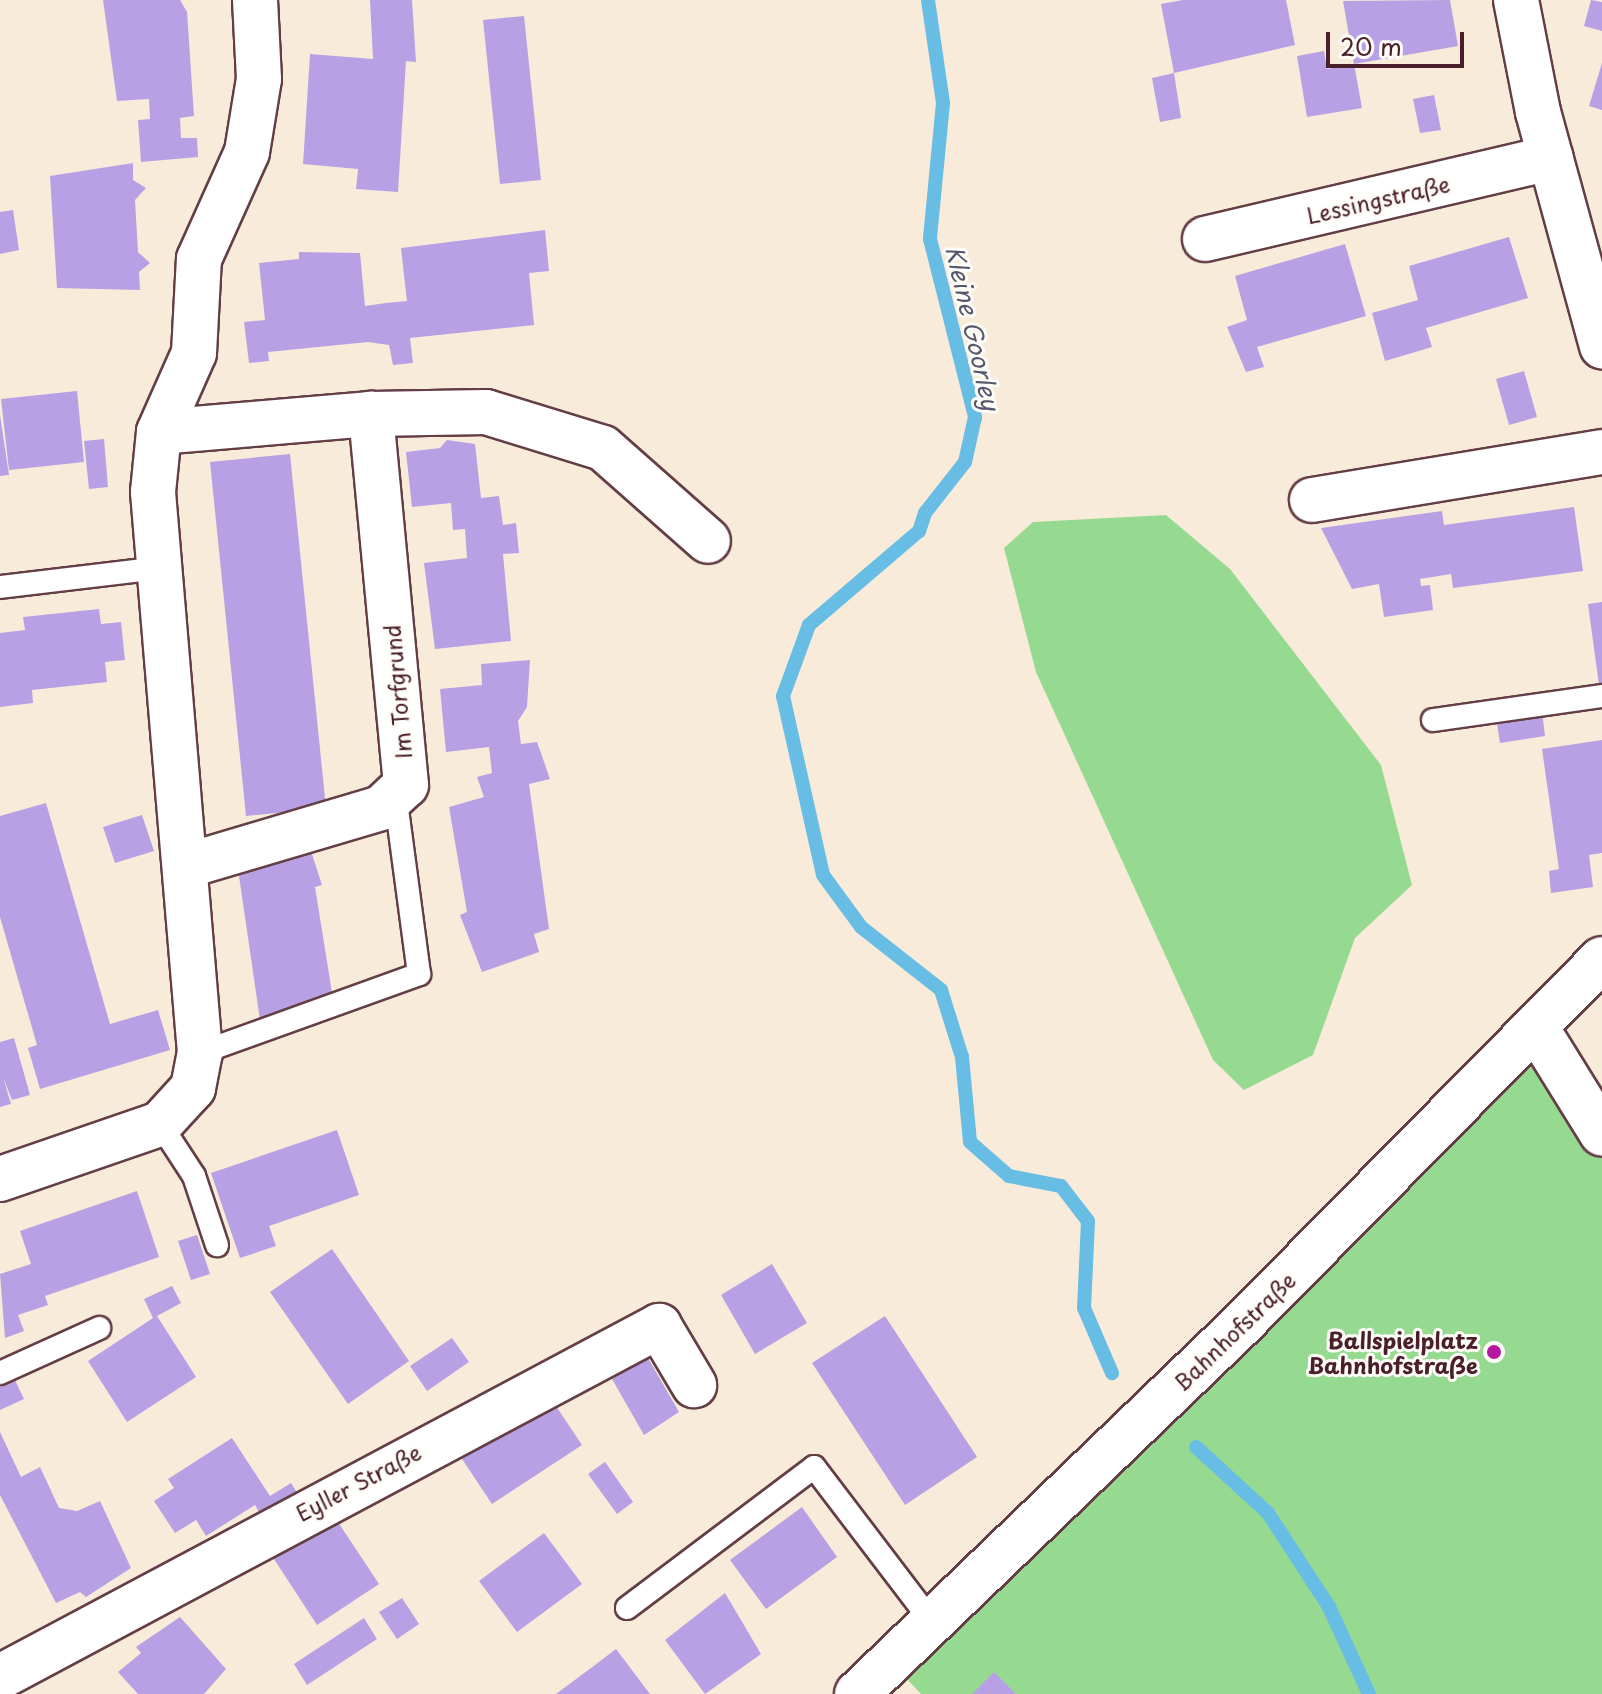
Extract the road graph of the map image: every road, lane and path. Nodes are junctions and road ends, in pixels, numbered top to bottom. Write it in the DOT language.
graph roads {
  1 [pos="255,0"];
  2 [pos="1516,0"];
  3 [pos="1551,158"];
  4 [pos="1205,239"];
  5 [pos="1588,247"];
  6 [pos="1602,346"];
  7 [pos="371,414"];
  8 [pos="159,432"];
  9 [pos="1602,452"];
  10 [pos="1312,500"];
  11 [pos="708,541"];
  12 [pos="160,568"];
  13 [pos="0,587"];
  14 [pos="1602,696"];
  15 [pos="1433,720"];
  16 [pos="395,795"];
  17 [pos="189,865"];
  18 [pos="1602,959"];
  19 [pos="1537,1029"];
  20 [pos="200,1053"];
  21 [pos="160,1124"];
  22 [pos="1602,1134"];
  23 [pos="0,1179"];
  24 [pos="217,1245"];
  25 [pos="99,1328"];
  26 [pos="0,1373"];
  27 [pos="694,1385"];
  28 [pos="627,1608"];
  29 [pos="932,1622"];
  30 [pos="0,1677"];
  31 [pos="857,1694"];
  1 -- 8 [label="street"];
  2 -- 3 [label="street"];
  3 -- 4 [label="street, Lessingstraße"];
  3 -- 5 [label="street"];
  5 -- 6 [label="street"];
  7 -- 8 [label="street"];
  7 -- 11 [label="street"];
  7 -- 16 [label="street, Im Torfgrund"];
  8 -- 12 [label="street"];
  9 -- 10 [label="street"];
  12 -- 13 [label="lane"];
  12 -- 17 [label="street"];
  14 -- 15 [label="lane"];
  16 -- 17 [label="street"];
  16 -- 20 [label="lane"];
  17 -- 20 [label="street"];
  18 -- 19 [label="street, Bahnhofstraße"];
  19 -- 22 [label="street"];
  19 -- 29 [label="street, Bahnhofstraße"];
  20 -- 21 [label="street"];
  21 -- 23 [label="street"];
  21 -- 24 [label="lane"];
  25 -- 26 [label="lane"];
  27 -- 30 [label="street, Eyller Straße"];
  28 -- 29 [label="lane"];
  29 -- 31 [label="street, Bahnhofstraße"];
}
